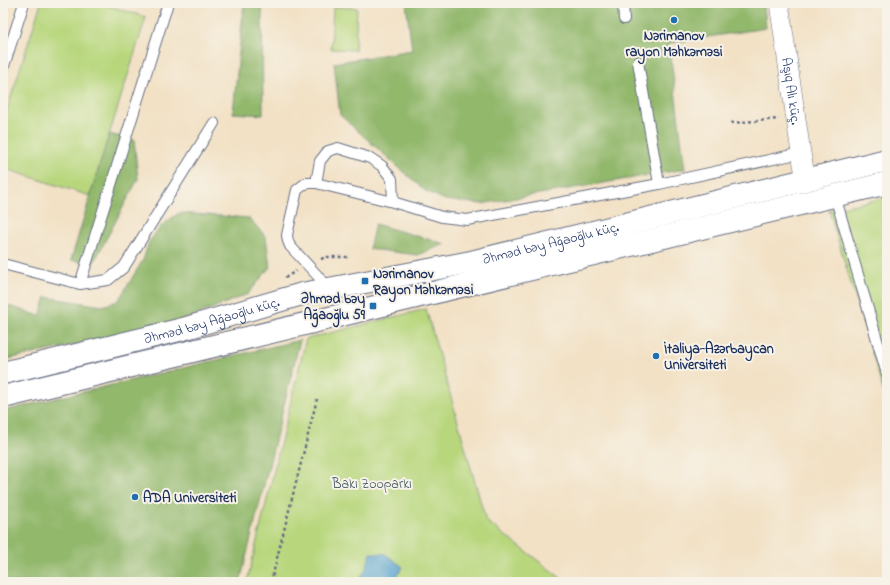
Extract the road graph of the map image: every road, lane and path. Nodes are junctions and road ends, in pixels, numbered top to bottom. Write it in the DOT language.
graph roads {
  1 [pos="24,3"];
  2 [pos="168,3"];
  3 [pos="624,3"];
  4 [pos="779,3"];
  5 [pos="624,19"];
  6 [pos="638,62"];
  7 [pos="3,68"];
  8 [pos="795,117"];
  9 [pos="214,123"];
  10 [pos="731,123"];
  11 [pos="801,153"];
  12 [pos="887,160"];
  13 [pos="806,180"];
  14 [pos="316,183"];
  15 [pos="887,183"];
  16 [pos="658,184"];
  17 [pos="835,196"];
  18 [pos="393,202"];
  19 [pos="3,264"];
  20 [pos="80,284"];
  21 [pos="329,288"];
  22 [pos="335,316"];
  23 [pos="3,373"];
  24 [pos="887,374"];
  25 [pos="3,397"];
  26 [pos="317,399"];
  27 [pos="270,582"];
  1 -- 7 [label="lane"];
  2 -- 20 [label="lane"];
  3 -- 5 [label="lane"];
  4 -- 8 [label="street, Aşıq Alı küç."];
  6 -- 16 [label="lane"];
  8 -- 10 [label="path"];
  8 -- 11 [label="street, Aşıq Alı küç."];
  9 -- 20 [label="lane"];
  11 -- 13 [label="street, Aşıq Alı küç."];
  11 -- 16 [label="lane"];
  12 -- 13 [label="street, Əhməd bəy Ağaoğlu küç."];
  13 -- 21 [label="street, Əhməd bəy Ağaoğlu küç."];
  14 -- 18 [label="lane"];
  14 -- 18 [label="lane"];
  14 -- 21 [label="lane"];
  15 -- 17 [label="street, Əhməd bəy Ağaoğlu küç."];
  16 -- 18 [label="lane"];
  17 -- 22 [label="street, Əhməd bəy Ağaoğlu küç."];
  17 -- 24 [label="lane"];
  19 -- 20 [label="lane"];
  21 -- 22 [label="street"];
  21 -- 23 [label="street, Əhməd bəy Ağaoğlu küç."];
  22 -- 25 [label="street, Əhməd bəy Ağaoğlu küç."];
  26 -- 27 [label="path"];
}
